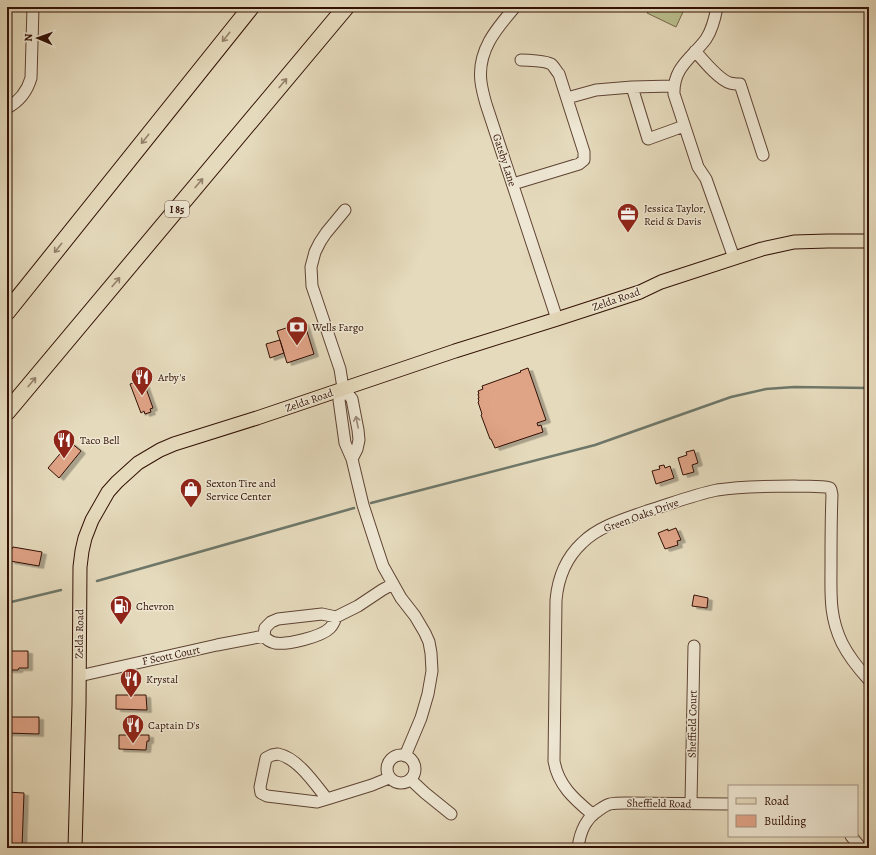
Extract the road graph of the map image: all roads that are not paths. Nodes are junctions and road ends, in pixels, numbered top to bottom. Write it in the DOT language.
graph roads {
  1 [pos="33,7"];
  2 [pos="251,7"];
  3 [pos="346,7"];
  4 [pos="515,7"];
  5 [pos="717,7"];
  6 [pos="695,51"];
  7 [pos="521,60"];
  8 [pos="673,86"];
  9 [pos="632,87"];
  10 [pos="567,98"];
  11 [pos="7,108"];
  12 [pos="684,126"];
  13 [pos="763,155"];
  14 [pos="513,184"];
  15 [pos="345,210"];
  16 [pos="869,241"];
  17 [pos="734,258"];
  18 [pos="7,312"];
  19 [pos="557,319"];
  20 [pos="343,388"];
  21 [pos="7,412"];
  22 [pos="393,584"];
  23 [pos="336,617"];
  24 [pos="264,636"];
  25 [pos="694,646"];
  26 [pos="79,676"];
  27 [pos="869,680"];
  28 [pos="405,756"];
  29 [pos="389,778"];
  30 [pos="411,780"];
  31 [pos="327,799"];
  32 [pos="691,803"];
  33 [pos="728,804"];
  34 [pos="451,814"];
  35 [pos="592,814"];
  36 [pos="852,837"];
  37 [pos="75,848"];
  38 [pos="578,848"];
  39 [pos="861,848"];
  1 -- 11 [label="street"];
  2 -- 18 [label="highway, one-way"];
  21 -- 3 [label="highway, I 85, one-way"];
  4 -- 14 [label="street, Gatsby Lane"];
  5 -- 6 [label="street"];
  6 -- 8 [label="street"];
  6 -- 13 [label="street"];
  7 -- 10 [label="street"];
  8 -- 9 [label="street"];
  8 -- 12 [label="street"];
  9 -- 10 [label="street"];
  9 -- 12 [label="street"];
  10 -- 14 [label="street"];
  12 -- 17 [label="street"];
  14 -- 19 [label="street, Gatsby Lane"];
  15 -- 20 [label="street"];
  16 -- 17 [label="main road, Zelda Road"];
  17 -- 19 [label="main road, Zelda Road"];
  19 -- 20 [label="main road, Zelda Road"];
  20 -- 22 [label="street"];
  20 -- 26 [label="main road, Zelda Road"];
  22 -- 23 [label="street"];
  22 -- 28 [label="street"];
  23 -- 24 [label="street"];
  23 -- 24 [label="street"];
  24 -- 26 [label="street, F Scott Court"];
  25 -- 32 [label="street, Sheffield Court"];
  26 -- 37 [label="main road, Zelda Road"];
  27 -- 35 [label="street, Green Oaks Drive"];
  28 -- 29 [label="street"];
  28 -- 30 [label="street"];
  29 -- 30 [label="street"];
  29 -- 31 [label="street"];
  30 -- 34 [label="street"];
  31 -- 31 [label="street"];
  32 -- 33 [label="street, Sheffield Road"];
  32 -- 35 [label="street, Sheffield Road"];
  35 -- 38 [label="street"];
  36 -- 39 [label="street"];
}
